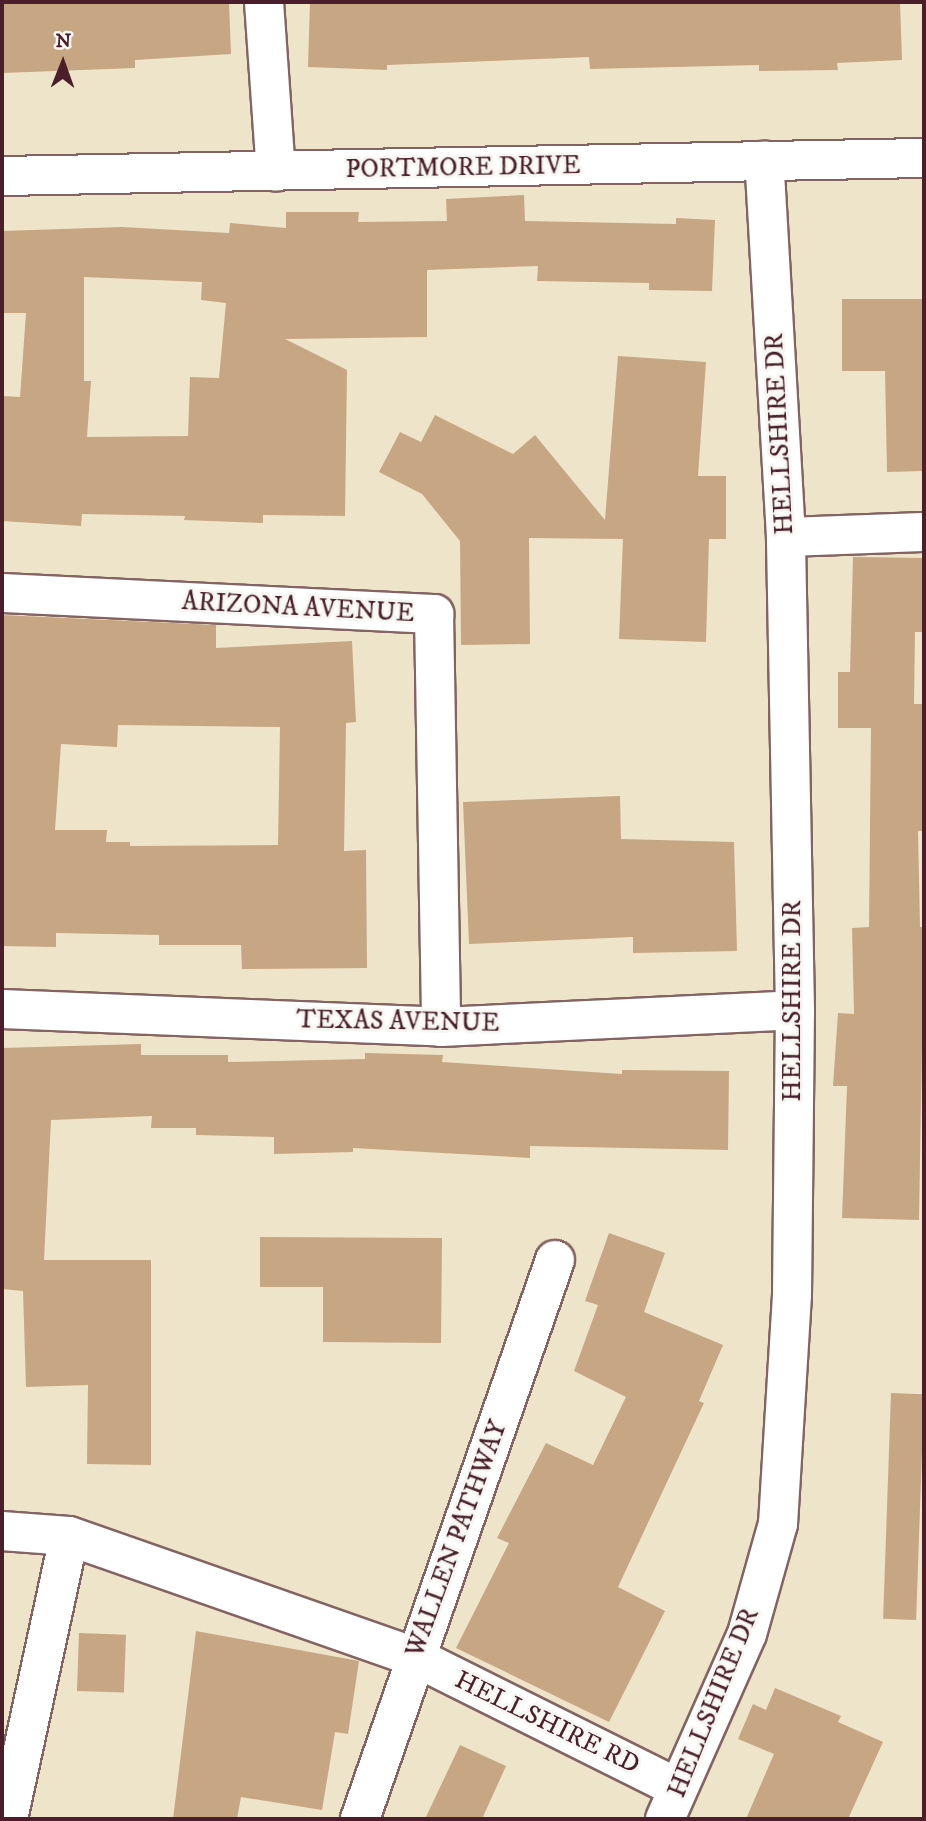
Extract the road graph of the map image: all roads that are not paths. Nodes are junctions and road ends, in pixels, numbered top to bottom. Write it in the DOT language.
graph roads {
  1 [pos="264,2"];
  2 [pos="924,158"];
  3 [pos="764,161"];
  4 [pos="276,172"];
  5 [pos="2,176"];
  6 [pos="924,531"];
  7 [pos="786,537"];
  8 [pos="2,593"];
  9 [pos="2,1009"];
  10 [pos="795,1010"];
  11 [pos="442,1027"];
  12 [pos="555,1259"];
  13 [pos="2,1531"];
  14 [pos="69,1536"];
  15 [pos="415,1657"];
  16 [pos="672,1804"];
  17 [pos="8,1819"];
  18 [pos="360,1819"];
  1 -- 4 [label="street"];
  2 -- 3 [label="street, PORTMORE DRIVE"];
  3 -- 4 [label="street, PORTMORE DRIVE"];
  3 -- 7 [label="street, HELLSHIRE DR"];
  4 -- 5 [label="street, PORTMORE DRIVE"];
  6 -- 7 [label="street"];
  7 -- 10 [label="street, HELLSHIRE DR"];
  8 -- 11 [label="street, ARIZONA AVENUE"];
  9 -- 11 [label="street, TEXAS AVENUE"];
  10 -- 11 [label="street, TEXAS AVENUE"];
  10 -- 16 [label="street, HELLSHIRE DR"];
  12 -- 15 [label="street, WALLEN PATHWAY"];
  13 -- 14 [label="street, HELLSHIRE RD"];
  14 -- 15 [label="street, HELLSHIRE RD"];
  14 -- 17 [label="street"];
  15 -- 16 [label="street, HELLSHIRE RD"];
  15 -- 18 [label="street, WALLEN PATHWAY"];
}
